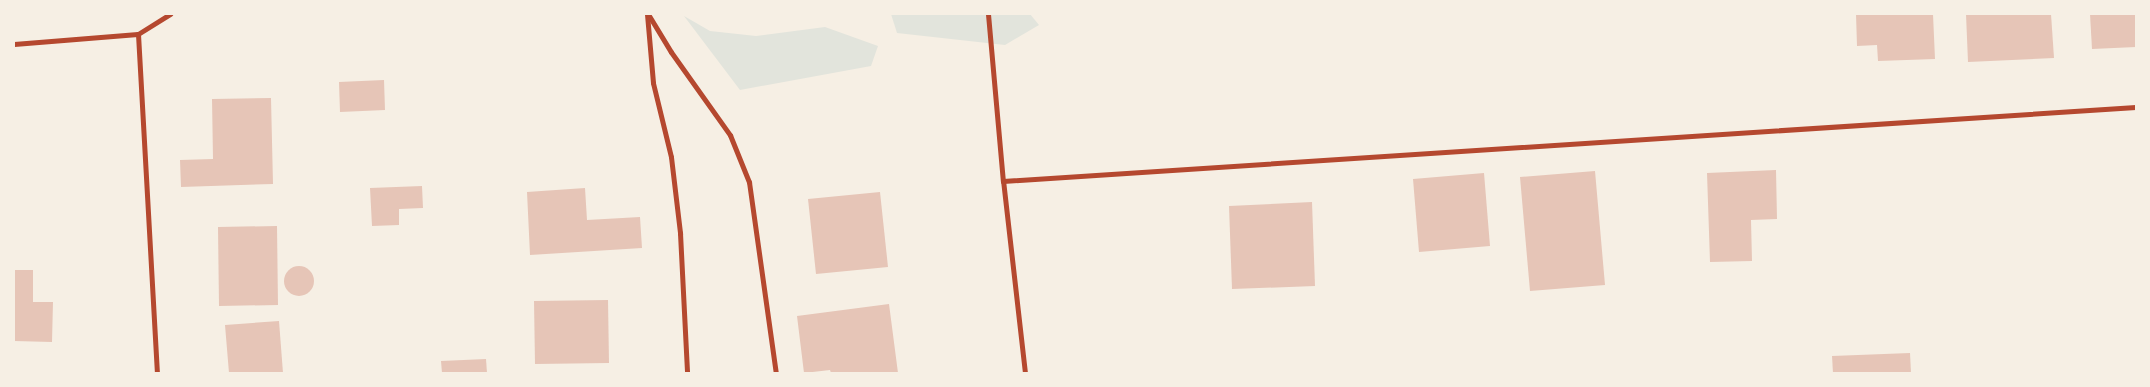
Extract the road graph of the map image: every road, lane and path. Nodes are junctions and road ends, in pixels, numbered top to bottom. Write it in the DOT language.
graph roads {
  1 [pos="170,14"];
  2 [pos="647,14"];
  3 [pos="988,14"];
  4 [pos="138,34"];
  5 [pos="14,44"];
  6 [pos="2136,107"];
  7 [pos="1003,181"];
  8 [pos="157,373"];
  9 [pos="687,373"];
  10 [pos="776,373"];
  11 [pos="1026,373"];
  1 -- 4 [label="street"];
  2 -- 9 [label="street"];
  2 -- 10 [label="street"];
  3 -- 7 [label="street"];
  4 -- 5 [label="street"];
  4 -- 8 [label="street"];
  6 -- 7 [label="street"];
  7 -- 11 [label="street"];
}
